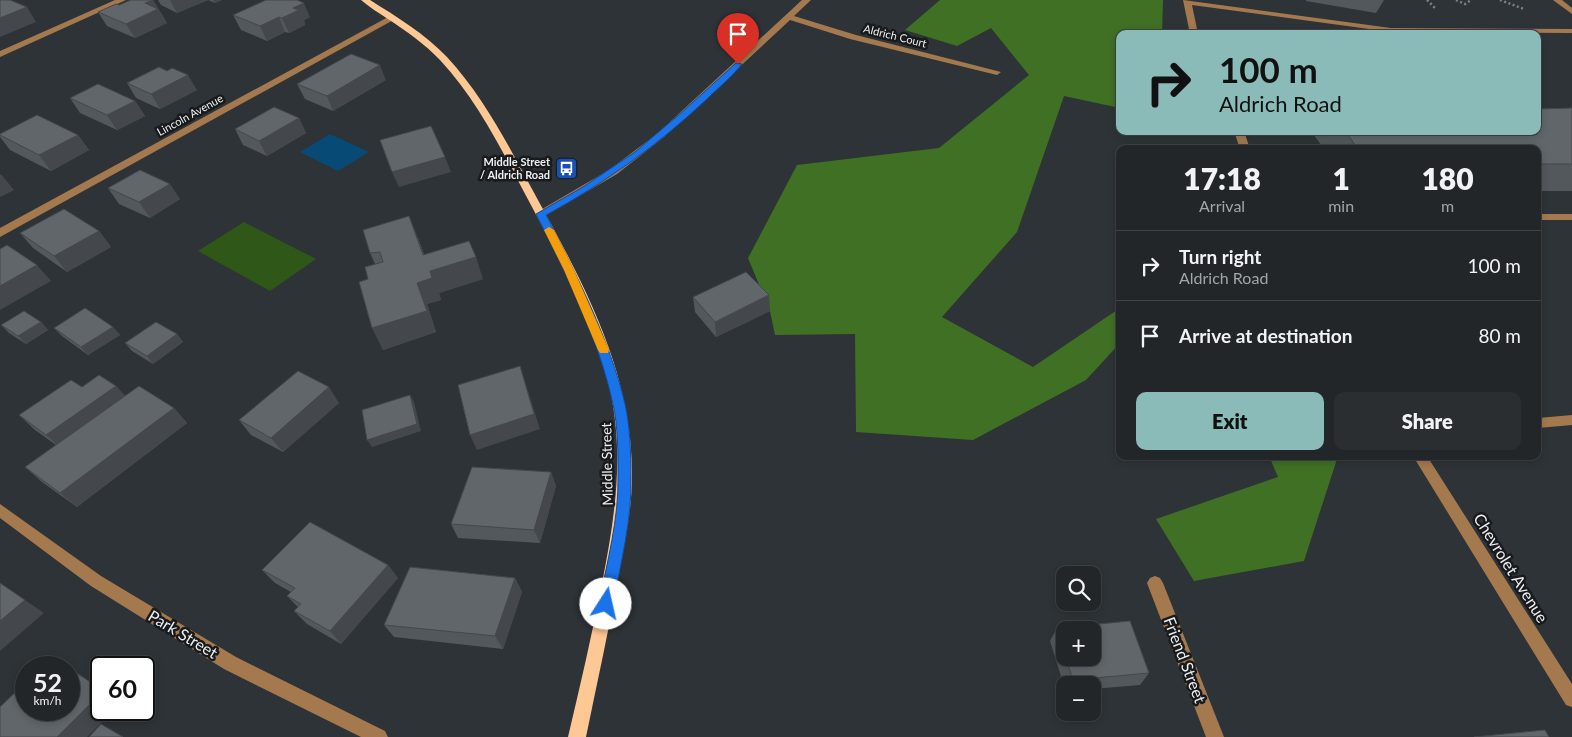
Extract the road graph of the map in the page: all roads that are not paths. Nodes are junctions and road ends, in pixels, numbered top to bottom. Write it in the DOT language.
graph roads {
  1 [pos="122,0"];
  2 [pos="365,0"];
  3 [pos="807,0"];
  4 [pos="1557,0"];
  5 [pos="1187,1"];
  6 [pos="1572,12"];
  7 [pos="789,17"];
  8 [pos="393,18"];
  9 [pos="1193,30"];
  10 [pos="1390,30"];
  11 [pos="1541,32"];
  12 [pos="1572,32"];
  13 [pos="0,54"];
  14 [pos="997,72"];
  15 [pos="541,214"];
  16 [pos="1541,217"];
  17 [pos="1572,217"];
  18 [pos="0,233"];
  19 [pos="1572,420"];
  20 [pos="1541,423"];
  21 [pos="1423,460"];
  22 [pos="0,510"];
  23 [pos="1155,583"];
  24 [pos="1572,699"];
  25 [pos="379,737"];
  26 [pos="577,737"];
  27 [pos="1215,737"];
  1 -- 13 [label="street"];
  2 -- 8 [label="main road, Middle Street"];
  3 -- 7 [label="street"];
  4 -- 6 [label="street"];
  5 -- 9 [label="street"];
  5 -- 10 [label="street"];
  7 -- 14 [label="street, Aldrich Court"];
  7 -- 15 [label="street"];
  8 -- 15 [label="main road, Middle Street"];
  8 -- 18 [label="street, Lincoln Avenue"];
  11 -- 12 [label="street"];
  15 -- 26 [label="main road, Middle Street"];
  16 -- 17 [label="street"];
  19 -- 20 [label="street"];
  21 -- 24 [label="street, Chevrolet Avenue"];
  22 -- 25 [label="street, Park Street"];
  23 -- 27 [label="street, Friend Street"];
}
